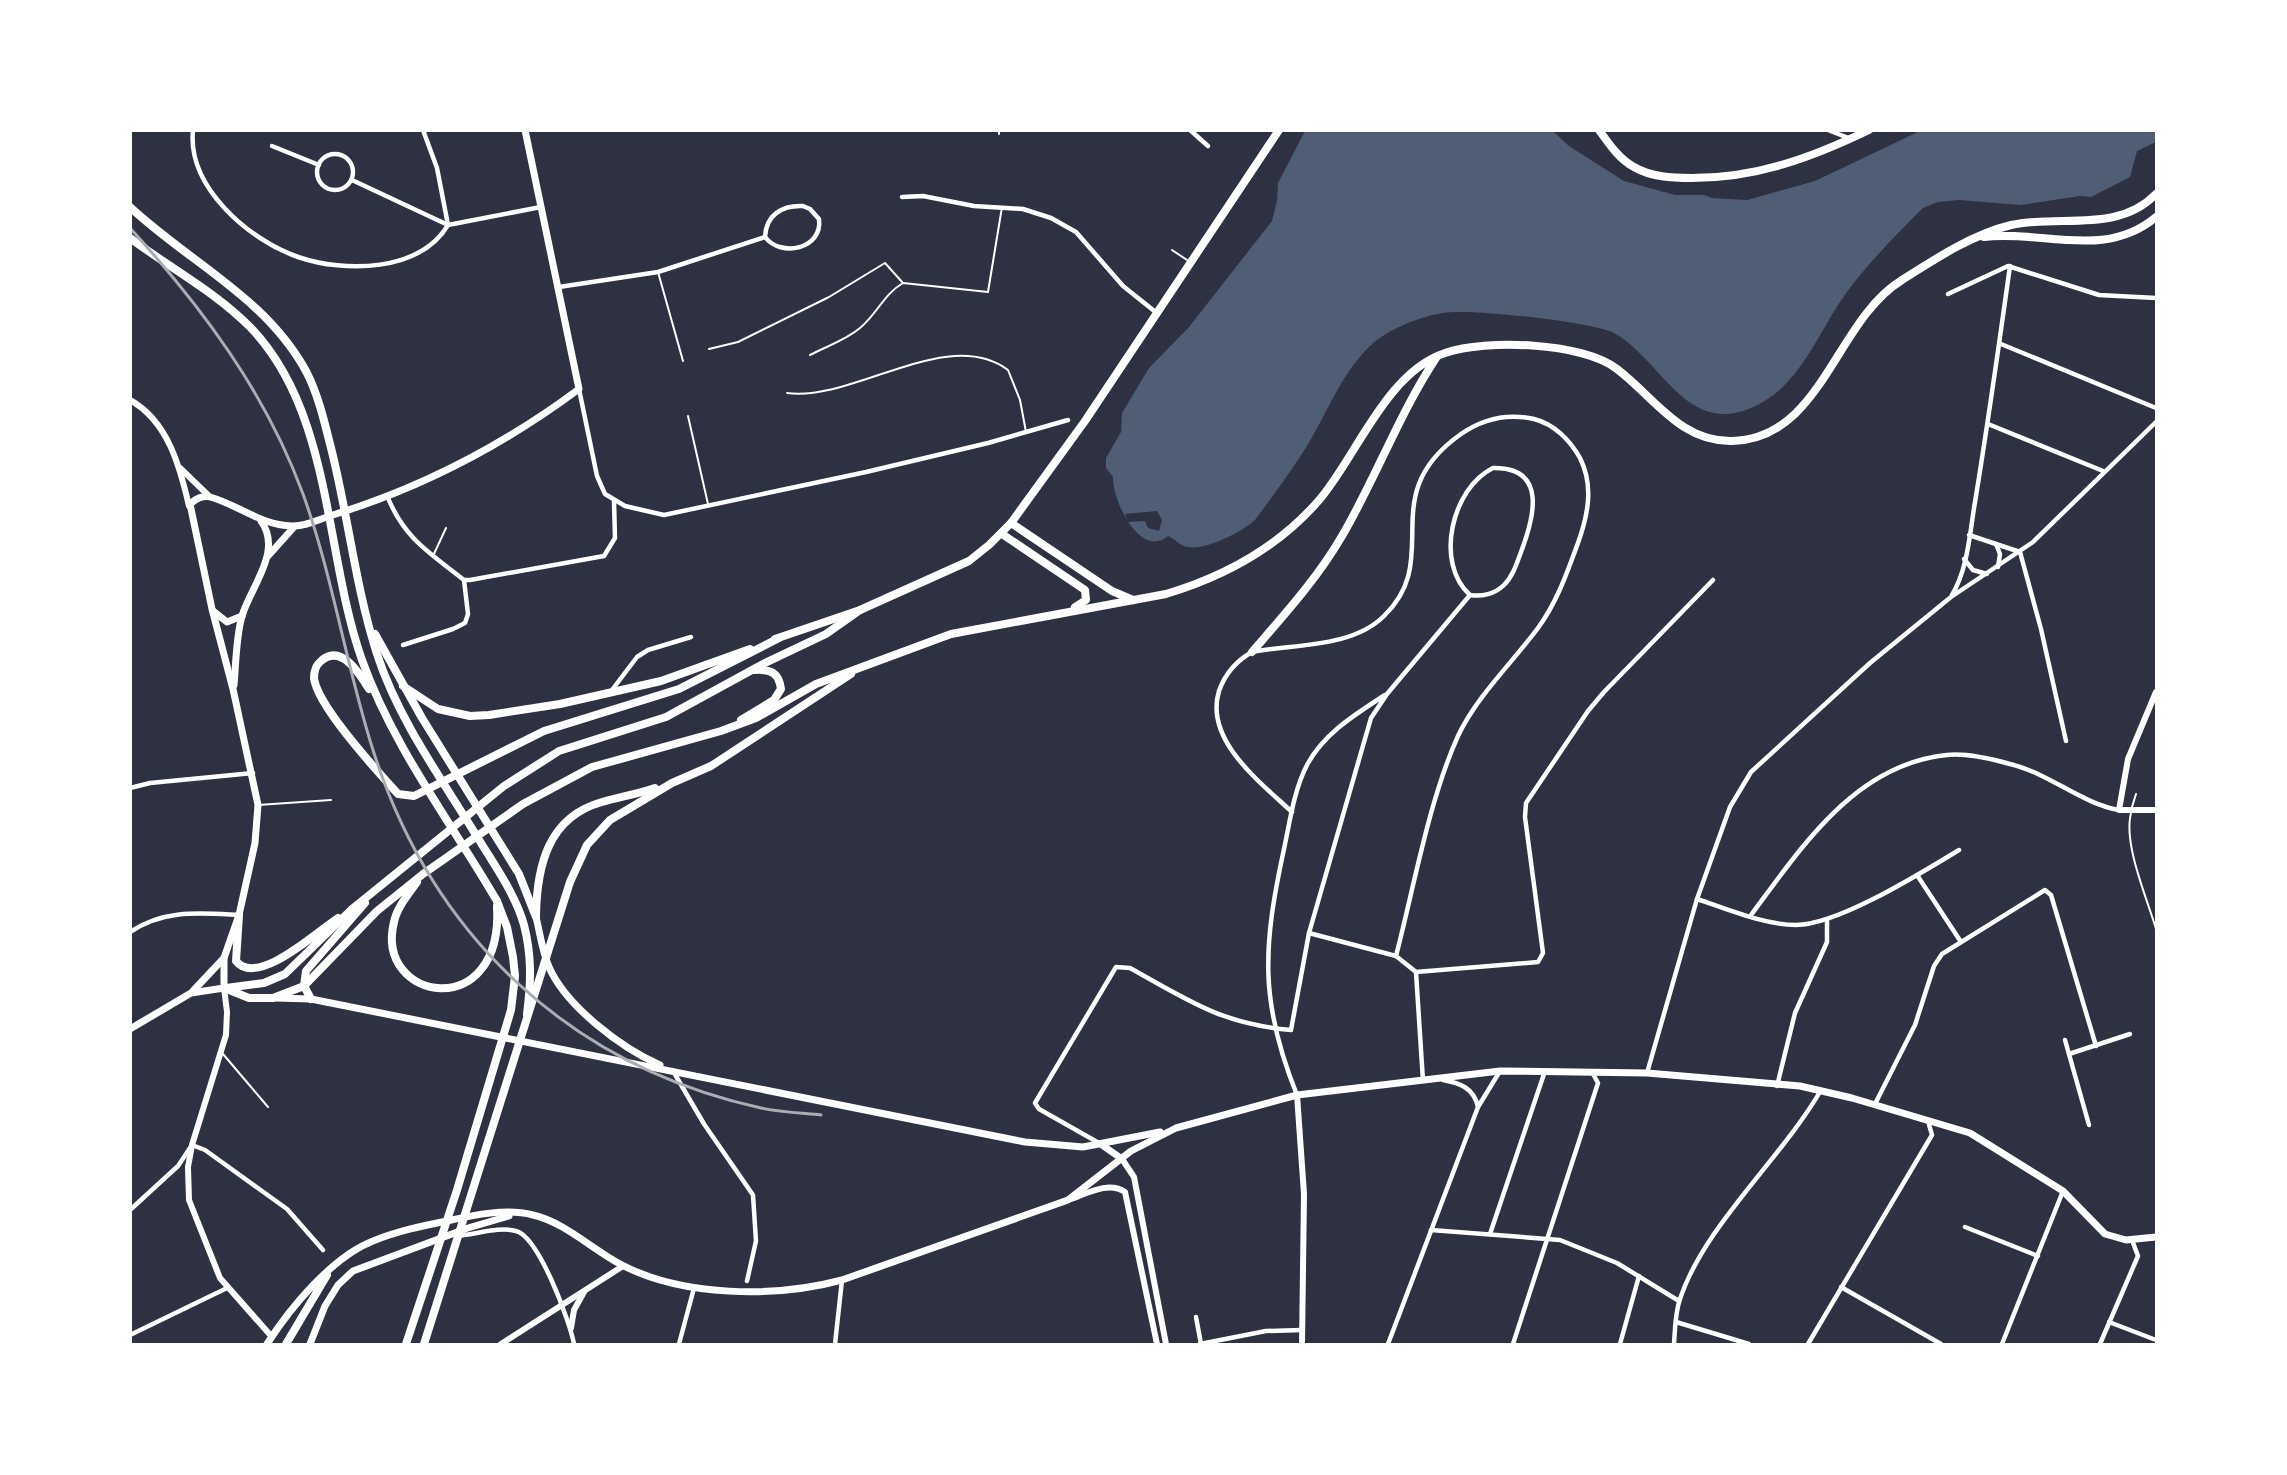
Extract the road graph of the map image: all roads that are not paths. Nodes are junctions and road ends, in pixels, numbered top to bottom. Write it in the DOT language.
graph roads {
  1 [pos="193,130"];
  2 [pos="423,130"];
  3 [pos="525,130"];
  4 [pos="1190,130"];
  5 [pos="1279,130"];
  6 [pos="1599,130"];
  7 [pos="1828,130"];
  8 [pos="1869,130"];
  9 [pos="1851,139"];
  10 [pos="272,146"];
  11 [pos="1208,146"];
  12 [pos="319,165"];
  13 [pos="352,180"];
  14 [pos="2157,194"];
  15 [pos="902,196"];
  16 [pos="130,207"];
  17 [pos="541,207"];
  18 [pos="1002,207"];
  19 [pos="2157,217"];
  20 [pos="448,225"];
  21 [pos="765,237"];
  22 [pos="130,238"];
  23 [pos="1977,238"];
  24 [pos="1172,250"];
  25 [pos="1192,263"];
  26 [pos="2010,266"];
  27 [pos="658,272"];
  28 [pos="903,283"];
  29 [pos="559,287"];
  30 [pos="1948,294"];
  31 [pos="2157,298"];
  32 [pos="1158,314"];
  33 [pos="2001,344"];
  34 [pos="709,349"];
  35 [pos="810,355"];
  36 [pos="1438,356"];
  37 [pos="683,361"];
  38 [pos="579,390"];
  39 [pos="787,393"];
  40 [pos="130,400"];
  41 [pos="2157,408"];
  42 [pos="688,416"];
  43 [pos="1068,420"];
  44 [pos="2157,422"];
  45 [pos="1988,424"];
  46 [pos="1026,432"];
  47 [pos="180,467"];
  48 [pos="2103,471"];
  49 [pos="209,496"];
  50 [pos="386,498"];
  51 [pos="614,500"];
  52 [pos="189,506"];
  53 [pos="708,507"];
  54 [pos="261,521"];
  55 [pos="1011,523"];
  56 [pos="296,526"];
  57 [pos="446,528"];
  58 [pos="1002,534"];
  59 [pos="1969,535"];
  60 [pos="1996,544"];
  61 [pos="2020,552"];
  62 [pos="433,556"];
  63 [pos="267,558"];
  64 [pos="1964,559"];
  65 [pos="1998,567"];
  66 [pos="1987,574"];
  67 [pos="464,580"];
  68 [pos="1713,580"];
  69 [pos="1470,595"];
  70 [pos="1951,597"];
  71 [pos="1133,600"];
  72 [pos="212,609"];
  73 [pos="860,610"];
  74 [pos="1053,614"];
  75 [pos="242,616"];
  76 [pos="369,622"];
  77 [pos="691,638"];
  78 [pos="779,638"];
  79 [pos="403,645"];
  80 [pos="1252,652"];
  81 [pos="857,670"];
  82 [pos="749,671"];
  83 [pos="403,686"];
  84 [pos="233,689"];
  85 [pos="612,690"];
  86 [pos="2157,692"];
  87 [pos="1387,694"];
  88 [pos="384,713"];
  89 [pos="721,731"];
  90 [pos="2066,741"];
  91 [pos="253,773"];
  92 [pos="672,783"];
  93 [pos="130,788"];
  94 [pos="2136,794"];
  95 [pos="332,800"];
  96 [pos="258,805"];
  97 [pos="2119,810"];
  98 [pos="2157,810"];
  99 [pos="1292,812"];
  100 [pos="1959,850"];
  101 [pos="423,874"];
  102 [pos="1917,875"];
  103 [pos="376,890"];
  104 [pos="1697,899"];
  105 [pos="497,901"];
  106 [pos="352,909"];
  107 [pos="239,915"];
  108 [pos="1751,915"];
  109 [pos="536,917"];
  110 [pos="1827,920"];
  111 [pos="2157,929"];
  112 [pos="130,932"];
  113 [pos="1309,933"];
  114 [pos="1961,942"];
  115 [pos="1396,956"];
  116 [pos="224,958"];
  117 [pos="1416,972"];
  118 [pos="304,986"];
  119 [pos="224,988"];
  120 [pos="191,993"];
  121 [pos="273,998"];
  122 [pos="311,999"];
  123 [pos="527,1014"];
  124 [pos="1275,1028"];
  125 [pos="130,1029"];
  126 [pos="2130,1034"];
  127 [pos="2065,1040"];
  128 [pos="2096,1046"];
  129 [pos="221,1052"];
  130 [pos="2068,1054"];
  131 [pos="673,1071"];
  132 [pos="1500,1071"];
  133 [pos="1545,1071"];
  134 [pos="1591,1071"];
  135 [pos="1647,1073"];
  136 [pos="1440,1079"];
  137 [pos="1423,1081"];
  138 [pos="1776,1086"];
  139 [pos="1821,1090"];
  140 [pos="1297,1095"];
  141 [pos="1875,1104"];
  142 [pos="268,1107"];
  143 [pos="1478,1107"];
  144 [pos="1927,1119"];
  145 [pos="2089,1125"];
  146 [pos="1176,1128"];
  147 [pos="192,1145"];
  148 [pos="1102,1145"];
  149 [pos="1122,1159"];
  150 [pos="2063,1191"];
  151 [pos="1068,1200"];
  152 [pos="130,1210"];
  153 [pos="520,1213"];
  154 [pos="1965,1227"];
  155 [pos="1431,1230"];
  156 [pos="1490,1234"];
  157 [pos="448,1236"];
  158 [pos="2157,1237"];
  159 [pos="1548,1238"];
  160 [pos="2132,1239"];
  161 [pos="323,1250"];
  162 [pos="2038,1256"];
  163 [pos="623,1266"];
  164 [pos="327,1275"];
  165 [pos="1639,1276"];
  166 [pos="842,1280"];
  167 [pos="747,1281"];
  168 [pos="1842,1287"];
  169 [pos="227,1288"];
  170 [pos="694,1288"];
  171 [pos="585,1290"];
  172 [pos="312,1298"];
  173 [pos="1679,1301"];
  174 [pos="562,1304"];
  175 [pos="325,1306"];
  176 [pos="1196,1317"];
  177 [pos="1676,1322"];
  178 [pos="2109,1322"];
  179 [pos="571,1328"];
  180 [pos="1302,1330"];
  181 [pos="130,1335"];
  182 [pos="2157,1340"];
  183 [pos="270,1341"];
  184 [pos="286,1344"];
  185 [pos="310,1344"];
  186 [pos="406,1344"];
  187 [pos="424,1344"];
  188 [pos="501,1344"];
  189 [pos="574,1344"];
  190 [pos="679,1344"];
  191 [pos="835,1344"];
  192 [pos="1157,1344"];
  193 [pos="1166,1344"];
  194 [pos="1201,1344"];
  195 [pos="1302,1344"];
  196 [pos="1388,1344"];
  197 [pos="1513,1344"];
  198 [pos="1620,1344"];
  199 [pos="1674,1344"];
  200 [pos="1749,1344"];
  201 [pos="1808,1344"];
  202 [pos="1941,1344"];
  203 [pos="2002,1344"];
  204 [pos="2100,1344"];
  1 -- 20 [label="street"];
  2 -- 20 [label="street"];
  3 -- 17 [label="main road"];
  4 -- 11 [label="street"];
  5 -- 25 [label="main road"];
  6 -- 9 [label="main road"];
  7 -- 9 [label="street"];
  8 -- 9 [label="main road"];
  10 -- 12 [label="street"];
  12 -- 13 [label="street"];
  12 -- 13 [label="street"];
  13 -- 20 [label="street"];
  14 -- 23 [label="main road"];
  15 -- 18 [label="street"];
  16 -- 76 [label="main road"];
  17 -- 20 [label="street"];
  17 -- 29 [label="main road"];
  18 -- 28 [label="lane"];
  18 -- 32 [label="street"];
  19 -- 23 [label="main road"];
  21 -- 21 [label="street"];
  21 -- 27 [label="street"];
  22 -- 88 [label="main road"];
  23 -- 36 [label="main road"];
  24 -- 25 [label="lane"];
  25 -- 32 [label="main road"];
  26 -- 30 [label="street"];
  26 -- 31 [label="street"];
  26 -- 33 [label="street"];
  27 -- 29 [label="street"];
  27 -- 37 [label="lane"];
  28 -- 34 [label="lane"];
  28 -- 35 [label="lane"];
  29 -- 38 [label="main road"];
  32 -- 55 [label="main road"];
  33 -- 41 [label="street"];
  33 -- 45 [label="street"];
  36 -- 71 [label="main road"];
  36 -- 80 [label="main road"];
  38 -- 50 [label="main road"];
  38 -- 51 [label="street"];
  39 -- 46 [label="lane"];
  40 -- 47 [label="street"];
  42 -- 53 [label="lane"];
  43 -- 46 [label="street"];
  44 -- 48 [label="street"];
  45 -- 48 [label="street"];
  45 -- 59 [label="street"];
  46 -- 53 [label="street"];
  47 -- 49 [label="street"];
  47 -- 52 [label="street"];
  48 -- 61 [label="street"];
  49 -- 52 [label="main road"];
  49 -- 54 [label="main road"];
  50 -- 56 [label="main road"];
  50 -- 62 [label="street"];
  51 -- 53 [label="street"];
  51 -- 67 [label="street"];
  52 -- 72 [label="main road"];
  54 -- 56 [label="main road"];
  54 -- 63 [label="main road"];
  55 -- 58 [label="main road"];
  55 -- 71 [label="main road"];
  56 -- 63 [label="main road"];
  57 -- 62 [label="lane"];
  58 -- 73 [label="main road"];
  58 -- 74 [label="main road"];
  59 -- 60 [label="street"];
  59 -- 64 [label="street"];
  60 -- 61 [label="street"];
  60 -- 65 [label="street"];
  61 -- 65 [label="street"];
  61 -- 90 [label="street"];
  62 -- 67 [label="street"];
  63 -- 75 [label="main road"];
  64 -- 66 [label="street"];
  64 -- 70 [label="street"];
  65 -- 66 [label="street"];
  66 -- 70 [label="street"];
  67 -- 79 [label="street"];
  68 -- 117 [label="street"];
  69 -- 69 [label="street"];
  69 -- 87 [label="street"];
  70 -- 104 [label="street"];
  71 -- 74 [label="main road"];
  72 -- 75 [label="main road"];
  72 -- 84 [label="main road"];
  73 -- 78 [label="main road"];
  73 -- 82 [label="main road"];
  74 -- 81 [label="main road"];
  75 -- 84 [label="main road"];
  76 -- 83 [label="main road"];
  76 -- 123 [label="main road"];
  77 -- 85 [label="street"];
  78 -- 85 [label="main road"];
  78 -- 88 [label="main road"];
  80 -- 99 [label="street"];
  80 -- 115 [label="street"];
  81 -- 89 [label="main road"];
  81 -- 92 [label="main road"];
  82 -- 89 [label="main road"];
  82 -- 103 [label="main road"];
  83 -- 85 [label="main road"];
  83 -- 109 [label="main road"];
  84 -- 91 [label="main road"];
  86 -- 97 [label="street"];
  87 -- 99 [label="street"];
  87 -- 113 [label="street"];
  88 -- 105 [label="main road"];
  89 -- 101 [label="main road"];
  91 -- 93 [label="street"];
  91 -- 96 [label="main road"];
  92 -- 109 [label="main road"];
  92 -- 123 [label="main road"];
  94 -- 111 [label="lane"];
  95 -- 96 [label="lane"];
  96 -- 107 [label="main road"];
  97 -- 98 [label="street"];
  97 -- 108 [label="street"];
  99 -- 124 [label="street"];
  100 -- 102 [label="street"];
  101 -- 105 [label="main road"];
  101 -- 118 [label="main road"];
  102 -- 110 [label="street"];
  102 -- 114 [label="street"];
  103 -- 106 [label="main road"];
  103 -- 118 [label="main road"];
  104 -- 108 [label="street"];
  104 -- 135 [label="street"];
  105 -- 186 [label="main road"];
  106 -- 107 [label="main road"];
  106 -- 119 [label="main road"];
  107 -- 112 [label="street"];
  107 -- 116 [label="main road"];
  108 -- 110 [label="street"];
  109 -- 131 [label="main road"];
  110 -- 138 [label="street"];
  113 -- 115 [label="street"];
  113 -- 124 [label="street"];
  114 -- 128 [label="street"];
  114 -- 141 [label="street"];
  115 -- 117 [label="street"];
  116 -- 119 [label="main road"];
  116 -- 120 [label="main road"];
  117 -- 137 [label="street"];
  118 -- 121 [label="main road"];
  118 -- 122 [label="main road"];
  119 -- 120 [label="main road"];
  119 -- 121 [label="main road"];
  119 -- 129 [label="street"];
  120 -- 125 [label="main road"];
  121 -- 122 [label="main road"];
  122 -- 131 [label="main road"];
  123 -- 187 [label="main road"];
  124 -- 140 [label="street"];
  124 -- 148 [label="street"];
  126 -- 128 [label="street"];
  127 -- 130 [label="street"];
  128 -- 130 [label="street"];
  129 -- 142 [label="lane"];
  129 -- 147 [label="street"];
  130 -- 145 [label="street"];
  131 -- 148 [label="main road"];
  131 -- 167 [label="street"];
  132 -- 133 [label="main road"];
  132 -- 136 [label="main road"];
  132 -- 143 [label="street"];
  133 -- 134 [label="main road"];
  133 -- 156 [label="street"];
  134 -- 135 [label="main road"];
  134 -- 159 [label="street"];
  135 -- 138 [label="main road"];
  136 -- 137 [label="main road"];
  136 -- 143 [label="street"];
  137 -- 140 [label="main road"];
  138 -- 139 [label="main road"];
  139 -- 141 [label="main road"];
  139 -- 173 [label="street"];
  140 -- 146 [label="main road"];
  140 -- 180 [label="street"];
  141 -- 144 [label="main road"];
  143 -- 155 [label="street"];
  144 -- 150 [label="main road"];
  144 -- 168 [label="street"];
  146 -- 148 [label="main road"];
  146 -- 149 [label="main road"];
  147 -- 152 [label="street"];
  147 -- 161 [label="street"];
  147 -- 169 [label="street"];
  148 -- 149 [label="main road"];
  149 -- 151 [label="main road"];
  149 -- 193 [label="street"];
  150 -- 160 [label="main road"];
  150 -- 162 [label="street"];
  151 -- 166 [label="main road"];
  151 -- 192 [label="street"];
  153 -- 157 [label="main road"];
  153 -- 163 [label="main road"];
  153 -- 164 [label="main road"];
  154 -- 162 [label="street"];
  155 -- 156 [label="street"];
  155 -- 196 [label="street"];
  156 -- 159 [label="street"];
  157 -- 174 [label="street"];
  157 -- 175 [label="main road"];
  158 -- 160 [label="main road"];
  159 -- 165 [label="street"];
  159 -- 197 [label="street"];
  160 -- 178 [label="street"];
  162 -- 203 [label="street"];
  163 -- 170 [label="main road"];
  163 -- 171 [label="street"];
  164 -- 172 [label="main road"];
  164 -- 183 [label="main road"];
  165 -- 173 [label="street"];
  165 -- 198 [label="street"];
  166 -- 170 [label="main road"];
  166 -- 191 [label="street"];
  168 -- 201 [label="street"];
  168 -- 202 [label="street"];
  169 -- 181 [label="street"];
  169 -- 183 [label="street"];
  170 -- 190 [label="street"];
  171 -- 174 [label="street"];
  171 -- 179 [label="street"];
  172 -- 175 [label="main road"];
  172 -- 184 [label="main road"];
  173 -- 177 [label="street"];
  174 -- 179 [label="street"];
  174 -- 188 [label="street"];
  175 -- 185 [label="main road"];
  176 -- 194 [label="street"];
  177 -- 199 [label="street"];
  177 -- 200 [label="street"];
  178 -- 182 [label="street"];
  178 -- 204 [label="street"];
  179 -- 189 [label="street"];
  180 -- 194 [label="street"];
  180 -- 195 [label="street"];
}
